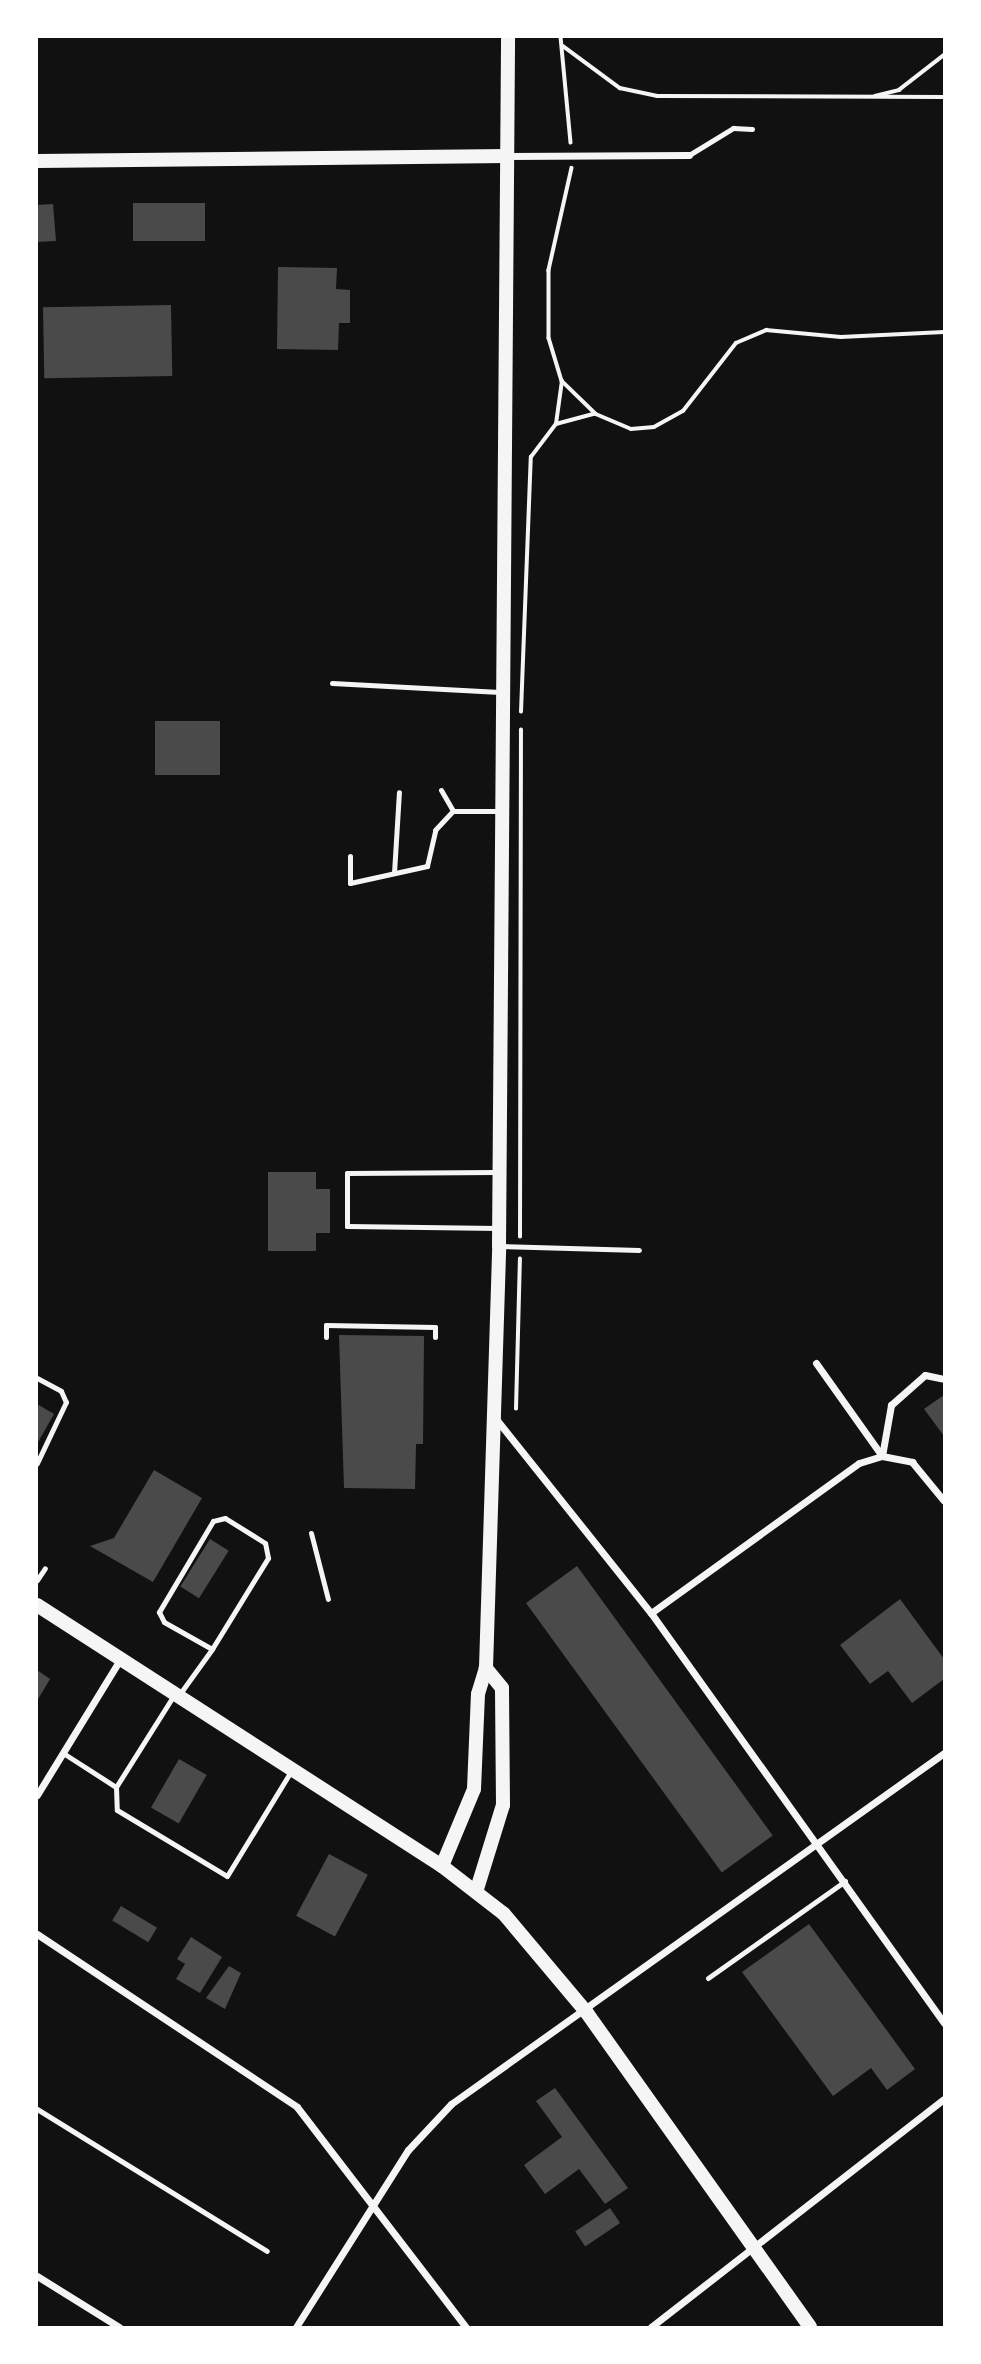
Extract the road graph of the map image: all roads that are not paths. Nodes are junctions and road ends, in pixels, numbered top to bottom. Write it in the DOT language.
graph roads {
  1 [pos="508,37"];
  2 [pos="752,129"];
  3 [pos="689,155"];
  4 [pos="508,156"];
  5 [pos="37,161"];
  6 [pos="332,683"];
  7 [pos="500,692"];
  8 [pos="441,790"];
  9 [pos="399,792"];
  10 [pos="453,811"];
  11 [pos="502,811"];
  12 [pos="350,856"];
  13 [pos="394,873"];
  14 [pos="500,1172"];
  15 [pos="499,1227"];
  16 [pos="499,1246"];
  17 [pos="639,1250"];
  18 [pos="326,1337"];
  19 [pos="435,1337"];
  20 [pos="816,1363"];
  21 [pos="37,1378"];
  22 [pos="944,1379"];
  23 [pos="494,1416"];
  24 [pos="882,1455"];
  25 [pos="37,1463"];
  26 [pos="944,1501"];
  27 [pos="311,1532"];
  28 [pos="45,1568"];
  29 [pos="37,1580"];
  30 [pos="328,1599"];
  31 [pos="37,1605"];
  32 [pos="651,1613"];
  33 [pos="212,1649"];
  34 [pos="121,1658"];
  35 [pos="486,1668"];
  36 [pos="178,1693"];
  37 [pos="63,1753"];
  38 [pos="944,1753"];
  39 [pos="293,1769"];
  40 [pos="116,1787"];
  41 [pos="37,1795"];
  42 [pos="816,1845"];
  43 [pos="442,1866"];
  44 [pos="845,1881"];
  45 [pos="477,1889"];
  46 [pos="37,1934"];
  47 [pos="708,1978"];
  48 [pos="587,2013"];
  49 [pos="944,2023"];
  50 [pos="944,2099"];
  51 [pos="37,2109"];
  52 [pos="374,2202"];
  53 [pos="751,2248"];
  54 [pos="267,2251"];
  55 [pos="37,2276"];
  56 [pos="119,2327"];
  57 [pos="296,2327"];
  58 [pos="466,2327"];
  59 [pos="651,2327"];
  60 [pos="810,2327"];
  1 -- 4 [label="main road"];
  2 -- 3 [label="lane"];
  3 -- 4 [label="street"];
  4 -- 5 [label="main road"];
  4 -- 7 [label="main road"];
  6 -- 7 [label="lane"];
  7 -- 11 [label="main road"];
  8 -- 10 [label="lane"];
  9 -- 13 [label="lane"];
  10 -- 11 [label="lane"];
  10 -- 13 [label="lane"];
  11 -- 14 [label="main road"];
  12 -- 13 [label="lane"];
  14 -- 15 [label="main road"];
  14 -- 15 [label="lane"];
  15 -- 16 [label="main road"];
  16 -- 17 [label="lane"];
  16 -- 23 [label="main road"];
  18 -- 19 [label="lane"];
  20 -- 24 [label="street"];
  21 -- 25 [label="lane"];
  22 -- 24 [label="street"];
  23 -- 32 [label="street"];
  23 -- 35 [label="main road"];
  24 -- 26 [label="street"];
  24 -- 32 [label="street"];
  27 -- 30 [label="lane"];
  28 -- 29 [label="lane"];
  31 -- 34 [label="main road"];
  32 -- 42 [label="street"];
  33 -- 33 [label="lane"];
  33 -- 36 [label="lane"];
  34 -- 36 [label="main road"];
  34 -- 37 [label="street"];
  35 -- 43 [label="main road"];
  35 -- 45 [label="main road"];
  36 -- 39 [label="main road"];
  36 -- 40 [label="lane"];
  37 -- 40 [label="lane"];
  37 -- 41 [label="street"];
  38 -- 42 [label="street"];
  39 -- 40 [label="lane"];
  39 -- 43 [label="main road"];
  42 -- 44 [label="street"];
  42 -- 48 [label="street"];
  43 -- 45 [label="main road"];
  44 -- 47 [label="lane"];
  44 -- 49 [label="street"];
  45 -- 48 [label="main road"];
  46 -- 52 [label="street"];
  48 -- 52 [label="street"];
  48 -- 53 [label="main road"];
  50 -- 53 [label="street"];
  51 -- 54 [label="lane"];
  52 -- 57 [label="street"];
  52 -- 58 [label="street"];
  53 -- 59 [label="street"];
  53 -- 60 [label="main road"];
  55 -- 56 [label="street"];
}
